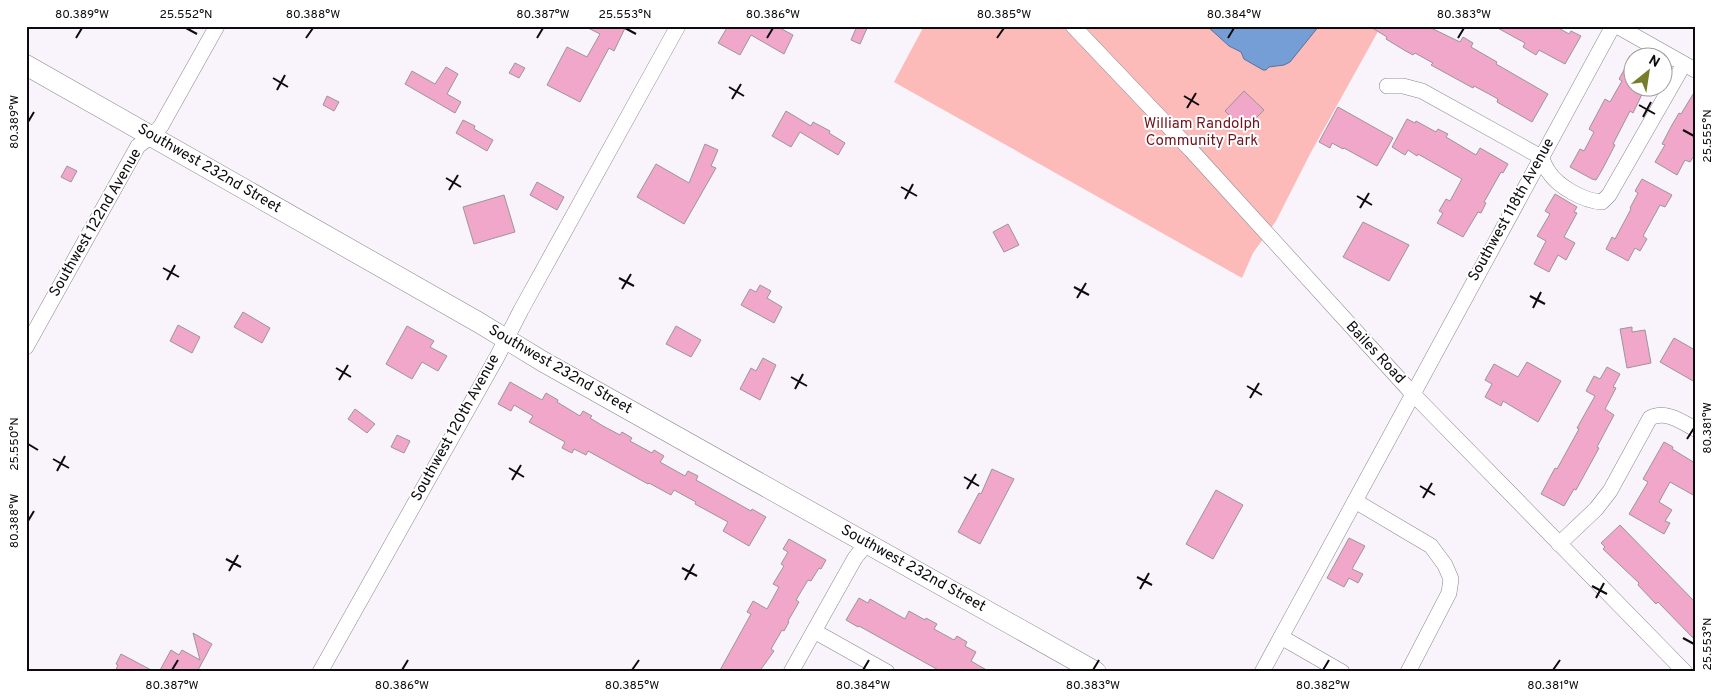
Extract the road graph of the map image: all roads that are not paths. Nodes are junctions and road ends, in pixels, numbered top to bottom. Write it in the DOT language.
graph roads {
  1 [pos="217,26"];
  2 [pos="678,26"];
  3 [pos="1073,26"];
  4 [pos="1613,26"];
  5 [pos="1617,26"];
  6 [pos="26,65"];
  7 [pos="1690,67"];
  8 [pos="1387,86"];
  9 [pos="152,136"];
  10 [pos="1541,157"];
  11 [pos="506,338"];
  12 [pos="26,347"];
  13 [pos="1412,394"];
  14 [pos="1695,429"];
  15 [pos="1355,501"];
  16 [pos="867,543"];
  17 [pos="1559,544"];
  18 [pos="814,631"];
  19 [pos="1282,637"];
  20 [pos="320,672"];
  21 [pos="791,672"];
  22 [pos="887,672"];
  23 [pos="1096,672"];
  24 [pos="1262,672"];
  25 [pos="1342,672"];
  26 [pos="1408,672"];
  27 [pos="1685,672"];
  1 -- 9 [label="street, Southwest 122nd Avenue"];
  2 -- 11 [label="street, Southwest 120th Avenue"];
  3 -- 13 [label="street, Bailes Road"];
  4 -- 10 [label="street, Southwest 118th Avenue"];
  5 -- 7 [label="street"];
  6 -- 9 [label="street, Southwest 232nd Street"];
  7 -- 10 [label="street"];
  8 -- 10 [label="street"];
  9 -- 11 [label="street, Southwest 232nd Street"];
  9 -- 12 [label="street, Southwest 122nd Avenue"];
  10 -- 13 [label="street, Southwest 118th Avenue"];
  11 -- 16 [label="street, Southwest 232nd Street"];
  11 -- 20 [label="street, Southwest 120th Avenue"];
  13 -- 15 [label="street, Southwest 118th Avenue"];
  13 -- 17 [label="street, Bailes Road"];
  14 -- 17 [label="street"];
  15 -- 19 [label="street, Southwest 118th Avenue"];
  15 -- 26 [label="street"];
  16 -- 18 [label="street"];
  16 -- 23 [label="street, Southwest 232nd Street"];
  17 -- 27 [label="street, Bailes Road"];
  18 -- 21 [label="street"];
  18 -- 22 [label="street"];
  19 -- 24 [label="street, Southwest 118th Avenue"];
  19 -- 25 [label="street"];
}
